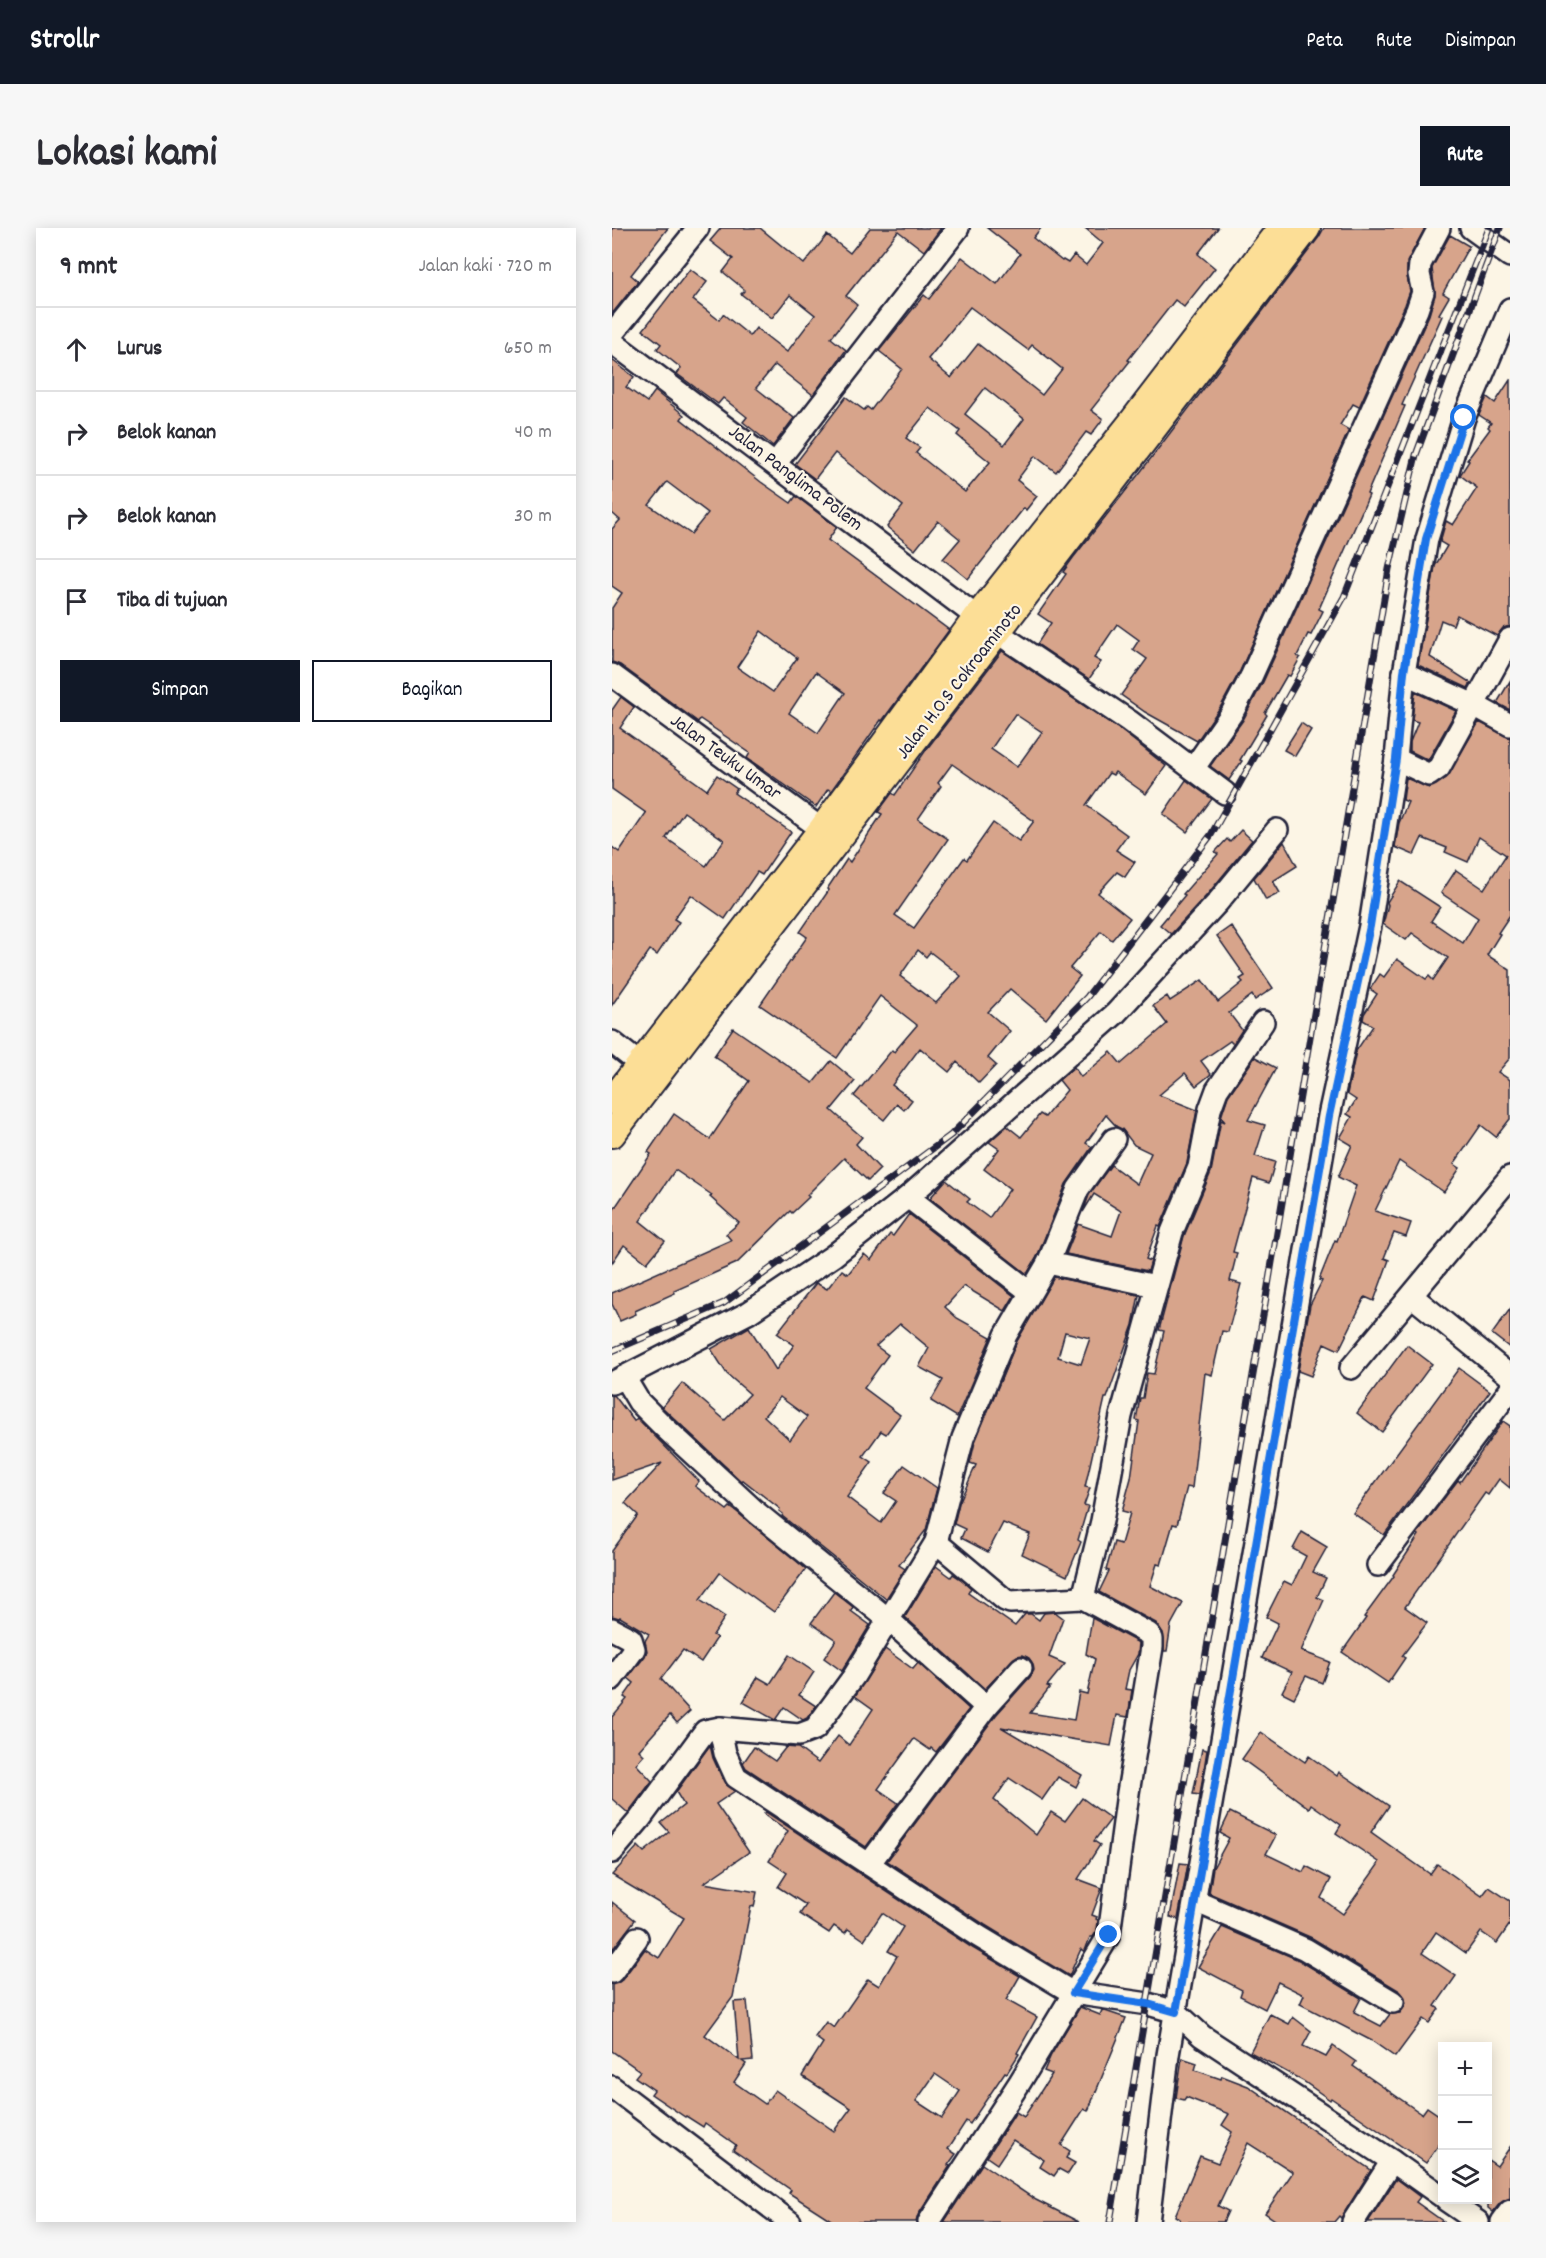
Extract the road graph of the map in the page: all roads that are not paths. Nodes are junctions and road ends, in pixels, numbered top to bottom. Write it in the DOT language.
graph roads {
  1 [pos="698,228"];
  2 [pos="958,228"];
  3 [pos="1281,228"];
  4 [pos="1307,228"];
  5 [pos="1438,228"];
  6 [pos="1471,228"];
  7 [pos="1510,256"];
  8 [pos="1510,309"];
  9 [pos="612,334"];
  10 [pos="612,342"];
  11 [pos="1141,428"];
  12 [pos="775,464"];
  13 [pos="977,618"];
  14 [pos="998,633"];
  15 [pos="1510,639"];
  16 [pos="1404,672"];
  17 [pos="612,675"];
  18 [pos="1474,705"];
  19 [pos="1510,725"];
  20 [pos="1396,759"];
  21 [pos="1193,769"];
  22 [pos="1225,793"];
  23 [pos="1278,830"];
  24 [pos="829,835"];
  25 [pos="1263,1022"];
  26 [pos="612,1042"];
  27 [pos="641,1065"];
  28 [pos="612,1101"];
  29 [pos="612,1134"];
  30 [pos="1114,1139"];
  31 [pos="1510,1178"];
  32 [pos="908,1197"];
  33 [pos="1048,1263"];
  34 [pos="1156,1286"];
  35 [pos="1030,1292"];
  36 [pos="1413,1297"];
  37 [pos="1351,1368"];
  38 [pos="1510,1376"];
  39 [pos="618,1380"];
  40 [pos="1510,1390"];
  41 [pos="936,1542"];
  42 [pos="1378,1565"];
  43 [pos="1083,1598"];
  44 [pos="890,1620"];
  45 [pos="612,1629"];
  46 [pos="1021,1668"];
  47 [pos="612,1679"];
  48 [pos="986,1707"];
  49 [pos="720,1728"];
  50 [pos="612,1852"];
  51 [pos="869,1864"];
  52 [pos="1195,1901"];
  53 [pos="637,1938"];
  54 [pos="612,1972"];
  55 [pos="1073,1993"];
  56 [pos="1393,2002"];
  57 [pos="1176,2012"];
  58 [pos="612,2087"];
  59 [pos="1392,2161"];
  60 [pos="1438,2193"];
  61 [pos="1453,2204"];
  62 [pos="1510,2211"];
  63 [pos="790,2222"];
  64 [pos="930,2222"];
  65 [pos="1148,2222"];
  66 [pos="1353,2222"];
  67 [pos="1478,2222"];
  68 [pos="1502,2222"];
  1 -- 9 [label="street"];
  2 -- 12 [label="street"];
  3 -- 11 [label="main road, Jalan H.O.S Cokroaminoto"];
  4 -- 11 [label="main road, Jalan H.O.S Cokroaminoto"];
  5 -- 21 [label="street"];
  6 -- 7 [label="street"];
  8 -- 16 [label="street"];
  10 -- 12 [label="street, Jalan Panglima Polem"];
  11 -- 13 [label="main road, Jalan H.O.S Cokroaminoto"];
  11 -- 14 [label="main road, Jalan H.O.S Cokroaminoto"];
  12 -- 13 [label="street, Jalan Panglima Polem"];
  13 -- 24 [label="main road, Jalan H.O.S Cokroaminoto"];
  14 -- 21 [label="street"];
  14 -- 24 [label="main road, Jalan H.O.S Cokroaminoto"];
  15 -- 18 [label="street"];
  16 -- 18 [label="street"];
  16 -- 20 [label="street"];
  17 -- 24 [label="street, Jalan Teuku Umar"];
  18 -- 19 [label="street"];
  18 -- 20 [label="street"];
  20 -- 52 [label="street"];
  21 -- 22 [label="street"];
  23 -- 32 [label="street"];
  24 -- 27 [label="main road, Jalan H.O.S Cokroaminoto"];
  24 -- 29 [label="main road, Jalan H.O.S Cokroaminoto"];
  25 -- 34 [label="street"];
  26 -- 27 [label="street"];
  27 -- 28 [label="main road, Jalan H.O.S Cokroaminoto"];
  30 -- 33 [label="street"];
  31 -- 36 [label="street"];
  32 -- 35 [label="street"];
  32 -- 39 [label="street"];
  33 -- 34 [label="street"];
  33 -- 35 [label="street"];
  34 -- 43 [label="street"];
  35 -- 41 [label="street"];
  36 -- 37 [label="street"];
  36 -- 38 [label="street"];
  39 -- 44 [label="street"];
  40 -- 42 [label="street"];
  41 -- 43 [label="street"];
  41 -- 44 [label="street"];
  43 -- 55 [label="street"];
  44 -- 48 [label="street"];
  44 -- 49 [label="street"];
  45 -- 47 [label="street"];
  46 -- 48 [label="street"];
  48 -- 51 [label="street"];
  49 -- 50 [label="street"];
  49 -- 51 [label="street"];
  51 -- 55 [label="street"];
  52 -- 56 [label="street"];
  52 -- 57 [label="street"];
  53 -- 54 [label="street"];
  55 -- 57 [label="street"];
  55 -- 64 [label="street"];
  57 -- 59 [label="street"];
  57 -- 65 [label="street"];
  58 -- 63 [label="street"];
  59 -- 60 [label="street"];
  59 -- 66 [label="street"];
  61 -- 67 [label="street"];
  62 -- 68 [label="street"];
}
